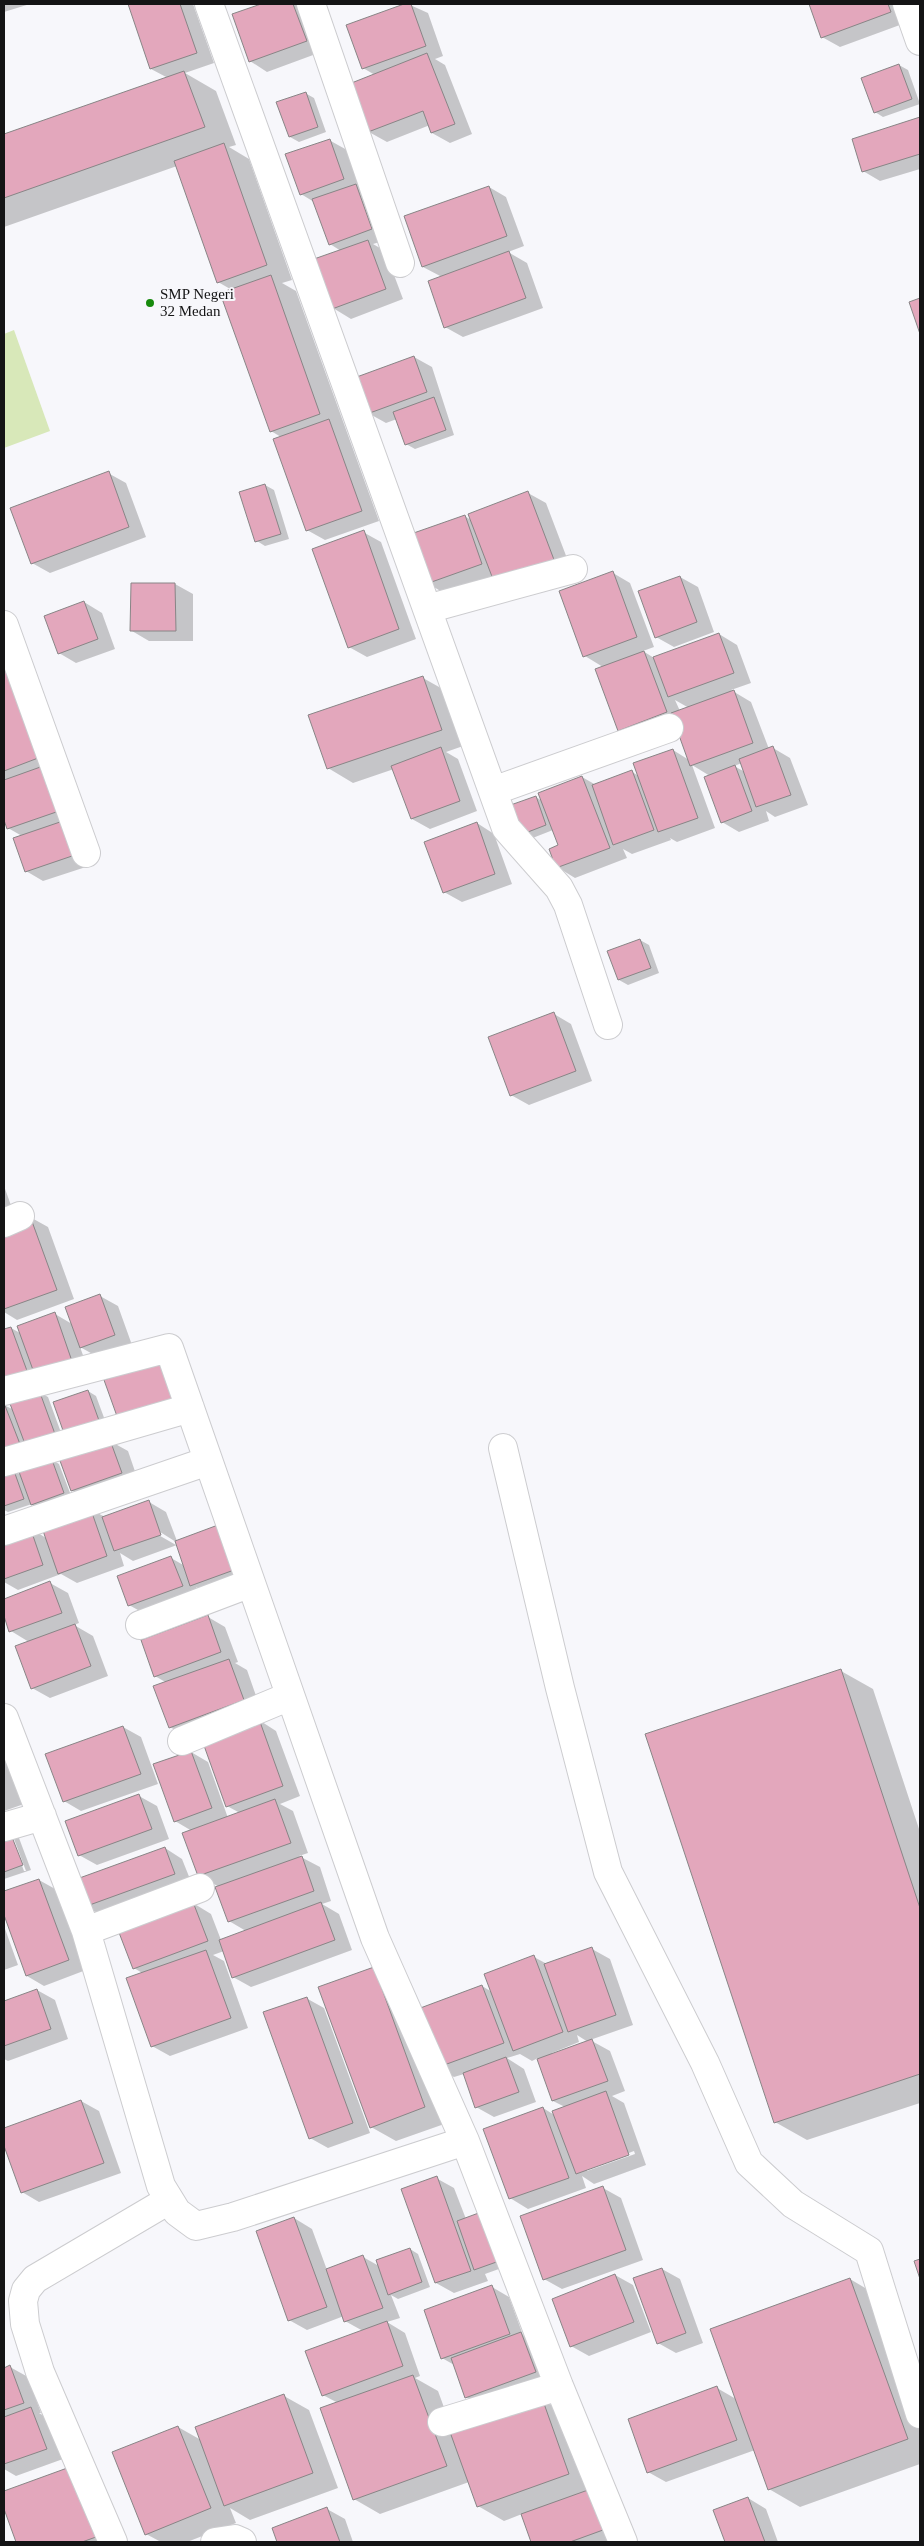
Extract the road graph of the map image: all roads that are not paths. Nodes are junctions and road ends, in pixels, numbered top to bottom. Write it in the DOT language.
graph roads {
  1 [pos="209,4"];
  2 [pos="310,4"];
  3 [pos="907,4"];
  4 [pos="920,41"];
  5 [pos="400,263"];
  6 [pos="573,569"];
  7 [pos="427,609"];
  8 [pos="4,625"];
  9 [pos="669,728"];
  10 [pos="493,791"];
  11 [pos="86,853"];
  12 [pos="608,1025"];
  13 [pos="4,1391"];
  14 [pos="190,1408"];
  15 [pos="503,1448"];
  16 [pos="208,1461"];
  17 [pos="4,1462"];
  18 [pos="4,1531"];
  19 [pos="251,1584"];
  20 [pos="140,1625"];
  21 [pos="290,1696"];
  22 [pos="4,1718"];
  23 [pos="182,1741"];
  24 [pos="42,1816"];
  25 [pos="4,1827"];
  26 [pos="200,1888"];
  27 [pos="86,1931"];
  28 [pos="465,2141"];
  29 [pos="169,2200"];
  30 [pos="559,2386"];
  31 [pos="920,2414"];
  32 [pos="442,2422"];
  33 [pos="113,2542"];
  34 [pos="215,2542"];
  35 [pos="242,2542"];
  36 [pos="623,2542"];
  1 -- 7 [label="street"];
  2 -- 5 [label="street"];
  3 -- 4 [label="street"];
  6 -- 7 [label="street"];
  7 -- 10 [label="street"];
  8 -- 11 [label="street"];
  9 -- 10 [label="street"];
  10 -- 12 [label="street"];
  13 -- 14 [label="street"];
  14 -- 16 [label="street"];
  14 -- 17 [label="street"];
  15 -- 31 [label="street"];
  16 -- 18 [label="street"];
  16 -- 19 [label="street"];
  19 -- 20 [label="street"];
  19 -- 21 [label="street"];
  21 -- 23 [label="street"];
  21 -- 28 [label="street"];
  22 -- 24 [label="street"];
  24 -- 25 [label="street"];
  24 -- 27 [label="street"];
  26 -- 27 [label="street"];
  27 -- 29 [label="street"];
  28 -- 29 [label="street"];
  28 -- 30 [label="street"];
  29 -- 33 [label="street"];
  30 -- 32 [label="street"];
  30 -- 36 [label="street"];
  34 -- 35 [label="street"];
}
